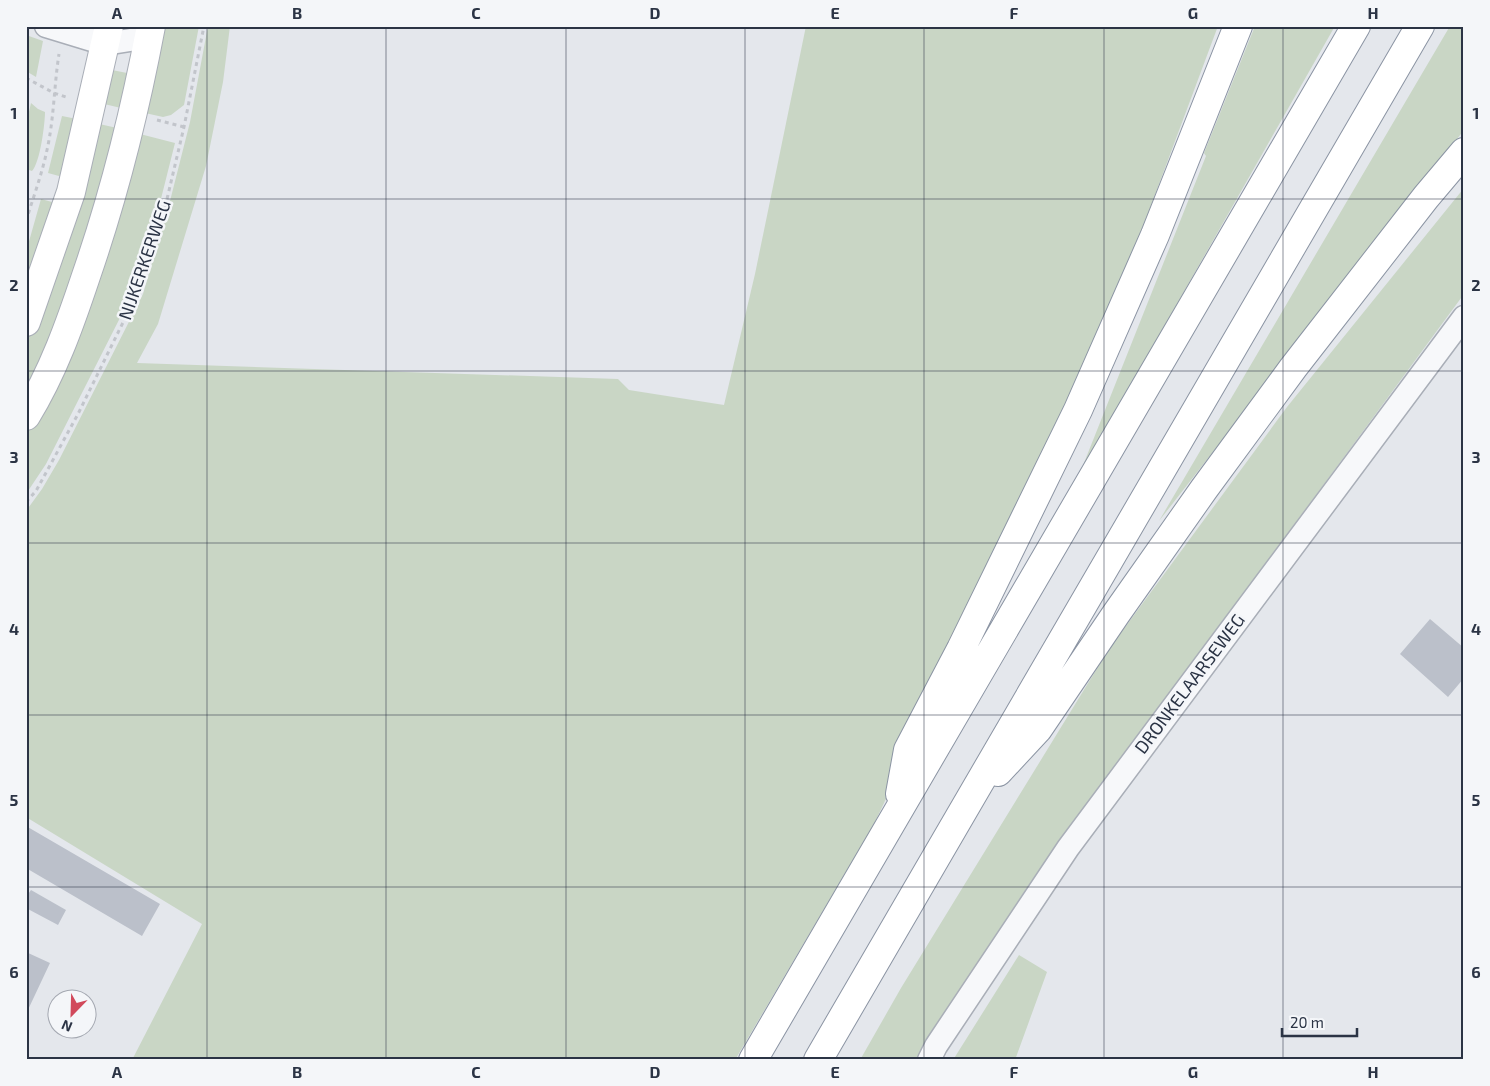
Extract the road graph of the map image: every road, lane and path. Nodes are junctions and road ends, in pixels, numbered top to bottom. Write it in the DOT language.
graph roads {
  1 [pos="204,26"];
  2 [pos="1238,26"];
  3 [pos="1356,26"];
  4 [pos="1420,26"];
  5 [pos="55,29"];
  6 [pos="143,30"];
  7 [pos="107,35"];
  8 [pos="1464,152"];
  9 [pos="26,221"];
  10 [pos="1464,317"];
  11 [pos="26,322"];
  12 [pos="26,416"];
  13 [pos="26,502"];
  14 [pos="967,803"];
  15 [pos="896,815"];
  16 [pos="753,1060"];
  17 [pos="818,1060"];
  18 [pos="929,1060"];
  1 -- 13 [label="path, NIJKERKERWEG"];
  2 -- 15 [label="main road"];
  3 -- 15 [label="main road"];
  4 -- 14 [label="main road"];
  5 -- 7 [label="street"];
  5 -- 9 [label="path"];
  6 -- 7 [label="street"];
  6 -- 12 [label="main road"];
  7 -- 11 [label="main road"];
  8 -- 14 [label="main road"];
  10 -- 18 [label="street, DRONKELAARSEWEG"];
  14 -- 17 [label="main road"];
  15 -- 16 [label="main road"];
}
